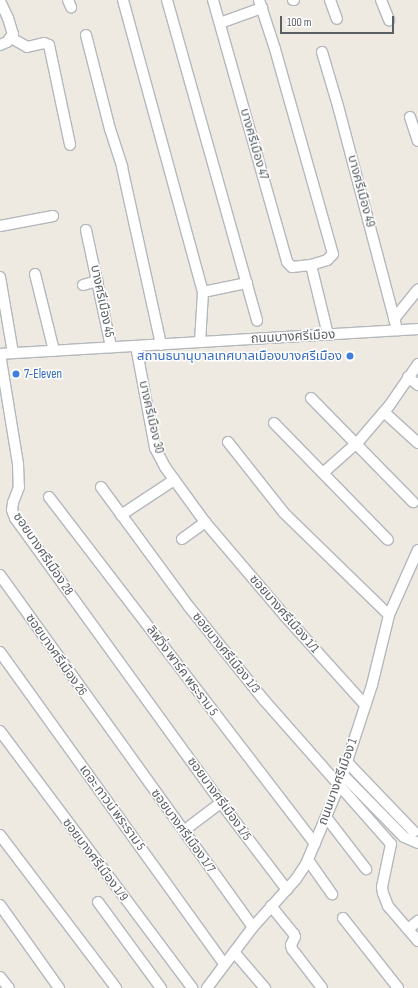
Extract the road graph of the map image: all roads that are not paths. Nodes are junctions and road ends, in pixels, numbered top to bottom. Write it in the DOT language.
graph roads {
  1 [pos="123,0"];
  2 [pos="167,0"];
  3 [pos="213,0"];
  4 [pos="330,0"];
  5 [pos="381,0"];
  6 [pos="0,1"];
  7 [pos="261,4"];
  8 [pos="337,19"];
  9 [pos="389,20"];
  10 [pos="220,23"];
  11 [pos="86,35"];
  12 [pos="11,38"];
  13 [pos="0,45"];
  14 [pos="322,52"];
  15 [pos="410,117"];
  16 [pos="418,141"];
  17 [pos="70,145"];
  18 [pos="53,216"];
  19 [pos="0,226"];
  20 [pos="86,230"];
  21 [pos="311,265"];
  22 [pos="35,274"];
  23 [pos="0,277"];
  24 [pos="97,281"];
  25 [pos="247,283"];
  26 [pos="83,284"];
  27 [pos="418,289"];
  28 [pos="203,292"];
  29 [pos="394,319"];
  30 [pos="257,321"];
  31 [pos="418,329"];
  32 [pos="397,330"];
  33 [pos="328,335"];
  34 [pos="200,342"];
  35 [pos="161,345"];
  36 [pos="136,346"];
  37 [pos="111,347"];
  38 [pos="54,351"];
  39 [pos="14,353"];
  40 [pos="0,354"];
  41 [pos="418,364"];
  42 [pos="408,377"];
  43 [pos="418,385"];
  44 [pos="311,398"];
  45 [pos="384,412"];
  46 [pos="274,423"];
  47 [pos="228,442"];
  48 [pos="418,443"];
  49 [pos="356,444"];
  50 [pos="323,473"];
  51 [pos="174,480"];
  52 [pos="101,487"];
  53 [pos="50,497"];
  54 [pos="413,502"];
  55 [pos="121,515"];
  56 [pos="205,522"];
  57 [pos="182,539"];
  58 [pos="388,540"];
  59 [pos="418,550"];
  60 [pos="0,575"];
  61 [pos="389,615"];
  62 [pos="0,652"];
  63 [pos="365,705"];
  64 [pos="152,708"];
  65 [pos="0,730"];
  66 [pos="113,735"];
  67 [pos="346,761"];
  68 [pos="342,774"];
  69 [pos="338,786"];
  70 [pos="221,803"];
  71 [pos="326,817"];
  72 [pos="190,826"];
  73 [pos="0,835"];
  74 [pos="416,838"];
  75 [pos="315,844"];
  76 [pos="308,860"];
  77 [pos="366,869"];
  78 [pos="287,890"];
  79 [pos="332,894"];
  80 [pos="98,902"];
  81 [pos="0,905"];
  82 [pos="271,906"];
  83 [pos="343,918"];
  84 [pos="418,921"];
  85 [pos="253,927"];
  86 [pos="408,929"];
  87 [pos="418,942"];
  88 [pos="234,952"];
  89 [pos="224,964"];
  90 [pos="0,977"];
  91 [pos="9,988"];
  92 [pos="59,988"];
  93 [pos="116,988"];
  94 [pos="161,988"];
  95 [pos="192,988"];
  96 [pos="207,988"];
  97 [pos="265,988"];
  98 [pos="322,988"];
  99 [pos="398,988"];
  1 -- 28 [label="street"];
  2 -- 25 [label="street"];
  3 -- 10 [label="street, บางศรีเมือง 47"];
  4 -- 8 [label="street"];
  5 -- 9 [label="street"];
  6 -- 12 [label="street"];
  7 -- 10 [label="street"];
  7 -- 21 [label="street, บางศรีเมือง 47"];
  10 -- 21 [label="street, บางศรีเมือง 47"];
  11 -- 35 [label="street"];
  12 -- 13 [label="street"];
  12 -- 17 [label="street"];
  14 -- 29 [label="street, บางศรีเมือง 49"];
  15 -- 16 [label="street"];
  18 -- 19 [label="street"];
  20 -- 24 [label="street, บางศรีเมือง 45"];
  21 -- 33 [label="street"];
  22 -- 38 [label="street"];
  23 -- 39 [label="street"];
  24 -- 26 [label="street"];
  24 -- 37 [label="street, บางศรีเมือง 45"];
  25 -- 28 [label="street"];
  25 -- 30 [label="street"];
  27 -- 29 [label="street"];
  28 -- 34 [label="street"];
  29 -- 32 [label="street, บางศรีเมือง 49"];
  31 -- 32 [label="street, ถนนบางศรีเมือง"];
  32 -- 33 [label="street, ถนนบางศรีเมือง"];
  33 -- 34 [label="street, ถนนบางศรีเมือง"];
  34 -- 35 [label="street, ถนนบางศรีเมือง"];
  35 -- 36 [label="street, ถนนบางศรีเมือง"];
  36 -- 37 [label="street, ถนนบางศรีเมือง"];
  36 -- 51 [label="street, บางศรีเมือง 30"];
  37 -- 38 [label="street, ถนนบางศรีเมือง"];
  38 -- 39 [label="street, ถนนบางศรีเมือง"];
  39 -- 40 [label="street, ถนนบางศรีเมือง"];
  40 -- 64 [label="street, ซอยบางศรีเมือง 28"];
  41 -- 42 [label="street"];
  42 -- 43 [label="street"];
  42 -- 45 [label="street"];
  44 -- 49 [label="street"];
  45 -- 48 [label="street"];
  45 -- 49 [label="street"];
  46 -- 50 [label="street"];
  47 -- 61 [label="street"];
  49 -- 50 [label="street"];
  49 -- 54 [label="street"];
  50 -- 58 [label="street"];
  51 -- 55 [label="street"];
  51 -- 56 [label="street, บางศรีเมือง 30"];
  52 -- 55 [label="street, ซอยบางศรีเมือง 1/3"];
  53 -- 75 [label="street, ลิฟวิ่ง พาร์ค พระราม 5"];
  55 -- 69 [label="street, ซอยบางศรีเมือง 1/3"];
  56 -- 57 [label="street"];
  56 -- 63 [label="street, ซอยบางศรีเมือง 1/1"];
  59 -- 61 [label="street, ถนนบางศรีเมือง 1"];
  60 -- 66 [label="street, ซอยบางศรีเมือง 26"];
  61 -- 63 [label="street, ถนนบางศรีเมือง 1"];
  62 -- 89 [label="street, เดอะ ทาวน์ พระราม 5"];
  63 -- 67 [label="street, ถนนบางศรีเมือง 1"];
  64 -- 70 [label="street, ซอยบางศรีเมือง 1/5"];
  65 -- 95 [label="street, ซอยบางศรีเมือง 1/9"];
  66 -- 85 [label="street, ซอยบางศรีเมือง 1/7"];
  67 -- 68 [label="street, ถนนบางศรีเมือง 1"];
  67 -- 74 [label="street"];
  68 -- 69 [label="street, ถนนบางศรีเมือง 1"];
  68 -- 74 [label="street"];
  69 -- 71 [label="street, ถนนบางศรีเมือง 1"];
  69 -- 86 [label="street, ซอยบางศรีเมือง 1/3"];
  70 -- 72 [label="street"];
  70 -- 78 [label="street, ซอยบางศรีเมือง 1/5"];
  71 -- 75 [label="street, ถนนบางศรีเมือง 1"];
  71 -- 77 [label="street"];
  73 -- 93 [label="street"];
  75 -- 76 [label="street, ถนนบางศรีเมือง 1"];
  76 -- 78 [label="street, ถนนบางศรีเมือง 1"];
  76 -- 79 [label="street"];
  78 -- 82 [label="street, ถนนบางศรีเมือง 1"];
  80 -- 94 [label="street"];
  81 -- 92 [label="street"];
  82 -- 85 [label="street, ถนนบางศรีเมือง 1"];
  82 -- 98 [label="street"];
  83 -- 99 [label="street"];
  84 -- 86 [label="street"];
  85 -- 88 [label="street, ถนนบางศรีเมือง 1"];
  86 -- 87 [label="street"];
  88 -- 89 [label="street, ถนนบางศรีเมือง 1"];
  88 -- 97 [label="street"];
  89 -- 96 [label="street, ถนนบางศรีเมือง 1"];
  90 -- 91 [label="street"];
}
